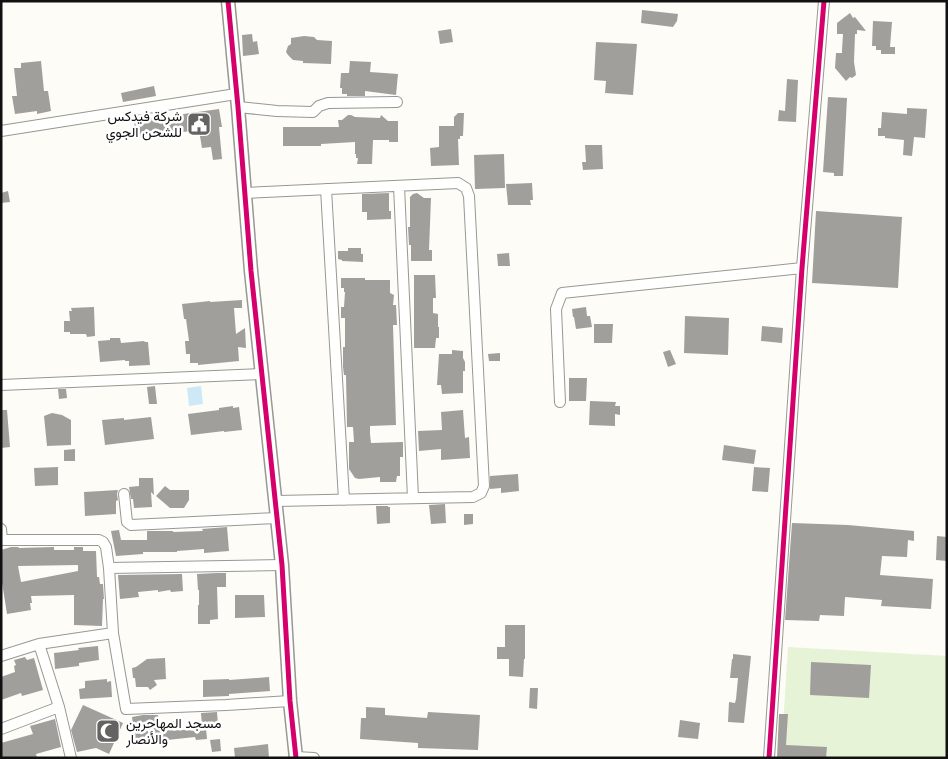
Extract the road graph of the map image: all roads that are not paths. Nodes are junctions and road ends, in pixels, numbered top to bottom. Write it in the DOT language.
graph roads {
  1 [pos="228,1"];
  2 [pos="824,1"];
  3 [pos="236,94"];
  4 [pos="397,102"];
  5 [pos="238,107"];
  6 [pos="1,131"];
  7 [pos="399,186"];
  8 [pos="326,189"];
  9 [pos="245,193"];
  10 [pos="802,268"];
  11 [pos="262,374"];
  12 [pos="1,385"];
  13 [pos="560,402"];
  14 [pos="124,494"];
  15 [pos="413,498"];
  16 [pos="344,500"];
  17 [pos="276,501"];
  18 [pos="277,518"];
  19 [pos="1,529"];
  20 [pos="2,540"];
  21 [pos="282,565"];
  22 [pos="109,568"];
  23 [pos="113,633"];
  24 [pos="39,644"];
  25 [pos="1,656"];
  26 [pos="290,701"];
  27 [pos="59,707"];
  28 [pos="1,729"];
  29 [pos="296,757"];
  30 [pos="71,758"];
  31 [pos="314,758"];
  32 [pos="769,758"];
  1 -- 3 [label="street"];
  2 -- 10 [label="street"];
  3 -- 5 [label="street"];
  3 -- 6 [label="street"];
  4 -- 5 [label="street"];
  5 -- 9 [label="street"];
  7 -- 8 [label="street"];
  7 -- 15 [label="street"];
  7 -- 15 [label="street"];
  8 -- 9 [label="street"];
  8 -- 16 [label="street"];
  9 -- 11 [label="street"];
  10 -- 13 [label="street"];
  10 -- 32 [label="street"];
  11 -- 12 [label="street"];
  11 -- 17 [label="street"];
  14 -- 18 [label="street"];
  15 -- 16 [label="street"];
  16 -- 17 [label="street"];
  17 -- 18 [label="street"];
  18 -- 21 [label="street"];
  19 -- 20 [label="street"];
  20 -- 22 [label="street"];
  21 -- 22 [label="street"];
  21 -- 26 [label="street"];
  22 -- 23 [label="street"];
  23 -- 24 [label="street"];
  23 -- 26 [label="street"];
  24 -- 25 [label="street"];
  24 -- 27 [label="street"];
  26 -- 29 [label="street"];
  27 -- 28 [label="street"];
  27 -- 30 [label="street"];
  29 -- 31 [label="street"];
}
